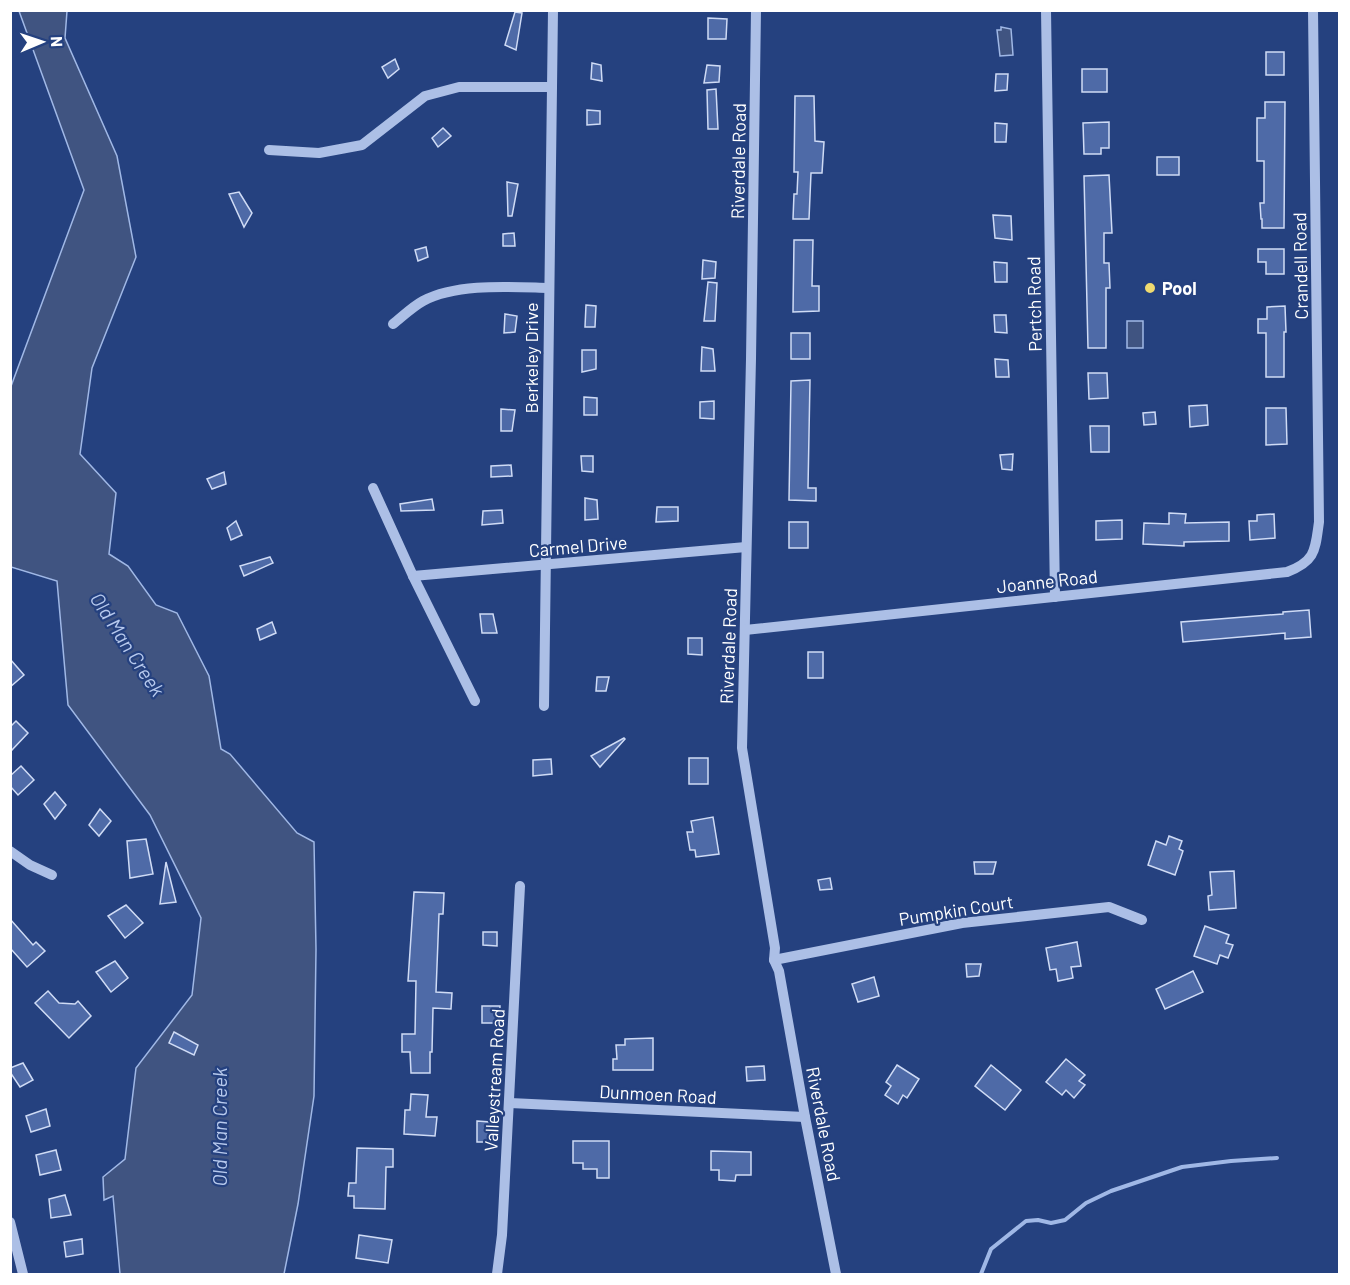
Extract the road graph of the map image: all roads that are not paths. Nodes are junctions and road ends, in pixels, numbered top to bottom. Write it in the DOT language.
graph roads {
  1 [pos="553,10"];
  2 [pos="756,10"];
  3 [pos="1046,10"];
  4 [pos="1313,10"];
  5 [pos="552,87"];
  6 [pos="269,150"];
  7 [pos="548,288"];
  8 [pos="393,324"];
  9 [pos="373,488"];
  10 [pos="1319,522"];
  11 [pos="746,547"];
  12 [pos="546,566"];
  13 [pos="413,576"];
  14 [pos="1055,597"];
  15 [pos="745,630"];
  16 [pos="475,701"];
  17 [pos="544,706"];
  18 [pos="10,850"];
  19 [pos="52,875"];
  20 [pos="520,886"];
  21 [pos="1142,920"];
  22 [pos="774,960"];
  23 [pos="510,1103"];
  24 [pos="805,1117"];
  25 [pos="10,1222"];
  26 [pos="23,1275"];
  27 [pos="497,1275"];
  28 [pos="836,1275"];
  1 -- 5 [label="street, Berkeley Drive"];
  2 -- 11 [label="street, Riverdale Road"];
  3 -- 14 [label="street, Pertch Road"];
  4 -- 10 [label="street, Crandell Road"];
  5 -- 6 [label="street"];
  5 -- 7 [label="street, Berkeley Drive"];
  7 -- 8 [label="street"];
  7 -- 12 [label="street, Berkeley Drive"];
  9 -- 13 [label="street"];
  10 -- 14 [label="street, Joanne Road"];
  11 -- 12 [label="street, Carmel Drive"];
  11 -- 15 [label="street, Riverdale Road"];
  12 -- 13 [label="street, Carmel Drive"];
  12 -- 17 [label="street, Berkeley Drive"];
  13 -- 16 [label="street"];
  14 -- 15 [label="street, Joanne Road"];
  15 -- 22 [label="street, Riverdale Road"];
  18 -- 19 [label="street"];
  20 -- 23 [label="street, Valleystream Road"];
  21 -- 22 [label="street, Pumpkin Court"];
  22 -- 24 [label="street, Riverdale Road"];
  23 -- 24 [label="street, Dunmoen Road"];
  23 -- 27 [label="street, Valleystream Road"];
  24 -- 28 [label="street, Riverdale Road"];
  25 -- 26 [label="street"];
}
